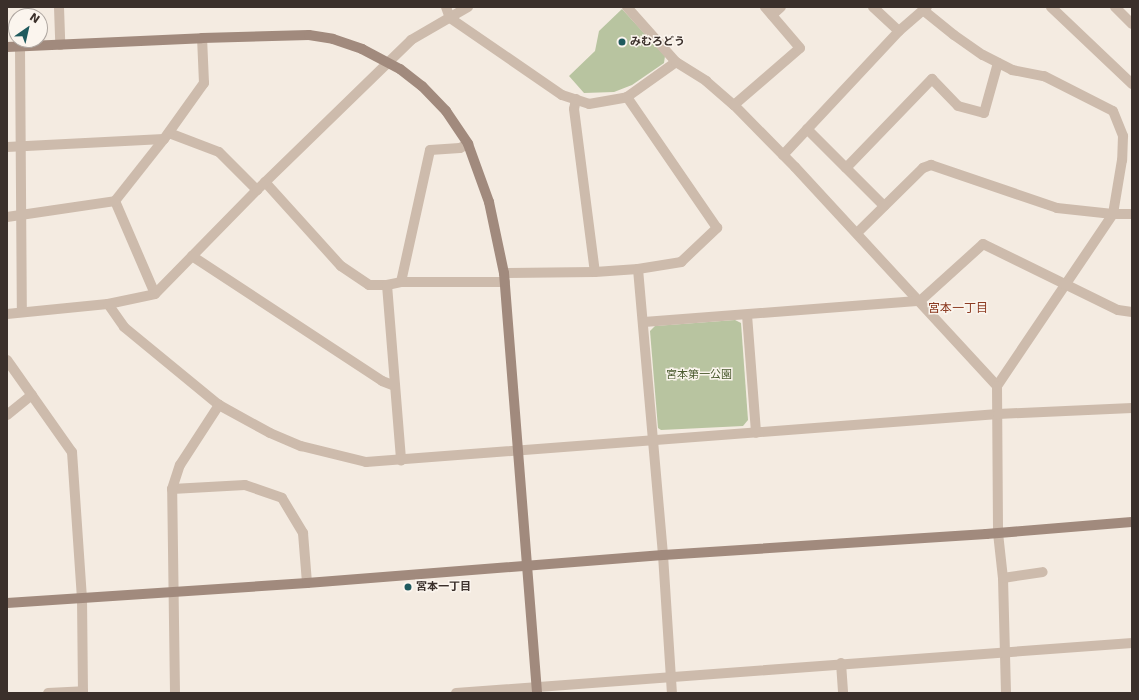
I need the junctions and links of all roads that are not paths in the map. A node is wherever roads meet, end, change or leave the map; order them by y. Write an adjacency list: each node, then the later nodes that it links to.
1 (59, 7): 16 (street)
2 (446, 7): 12 (street)
3 (468, 7): 12 (street)
4 (627, 7): 19 (street)
5 (765, 7): 11 (street)
6 (781, 7): 11 (street)
7 (873, 7): 14 (street)
8 (1051, 7): 22 (street)
9 (1115, 7): 13 (street)
10 (925, 9): 14 (street); 21 (street)
11 (772, 15): 25 (street)
12 (450, 18): 20 (street); 24 (street)
13 (1132, 24)
14 (899, 31): 26 (street)
15 (202, 38): 16 (street); 20 (street); 27 (street)
16 (60, 45): 17 (street)
17 (48, 46)
18 (20, 48): 29 (street)
19 (676, 62): 23 (street); 25 (street)
20 (388, 63): 28 (street); 33 (street)
21 (998, 63): 32 (street); 37 (street)
22 (1132, 84)
23 (627, 97): 24 (street); 43 (street)
24 (576, 100): 44 (street)
25 (734, 105): 31 (street)
26 (807, 129): 31 (street); 32 (street)
27 (166, 136): 29 (street); 34 (street); 35 (street)
28 (468, 144): 45 (street); 46 (street)
29 (21, 146): 30 (street); 39 (street)
30 (7, 147)
31 (783, 155): 41 (street)
32 (846, 168): 36 (street)
33 (265, 182): 34 (street); 48 (street)
34 (257, 190): 42 (street)
35 (115, 201): 39 (street); 49 (street)
36 (884, 206): 37 (street); 41 (street)
37 (1113, 214): 38 (street); 47 (street)
38 (1132, 214)
39 (21, 216): 40 (street); 52 (street)
40 (7, 217)
41 (857, 233): 50 (street)
42 (192, 256): 49 (street); 58 (street)
43 (638, 269): 44 (street); 56 (street)
44 (594, 272): 45 (street)
45 (505, 278): 46 (street); 67 (street)
46 (401, 282): 48 (street)
47 (1065, 284): 50 (street); 53 (street); 59 (street)
48 (387, 286): 58 (street)
49 (155, 294): 51 (street)
50 (920, 301): 55 (street); 59 (street)
51 (108, 304): 52 (street); 61 (street)
52 (22, 312): 54 (street)
53 (1132, 312)
54 (7, 314)
55 (746, 315): 56 (street); 65 (street)
56 (644, 322): 66 (street)
57 (7, 360): 60 (street)
58 (395, 386): 68 (street)
59 (997, 386): 63 (street)
60 (32, 395): 64 (street); 78 (street)
61 (219, 405): 68 (street); 69 (street)
62 (1132, 408): 63 (street)
63 (998, 414): 65 (street); 71 (street)
64 (7, 416)
65 (756, 433): 66 (street)
66 (653, 440): 67 (street); 72 (street)
67 (519, 449): 68 (street); 73 (street)
68 (401, 460)
69 (172, 489): 76 (street); 77 (street)
70 (1132, 522): 71 (street)
71 (998, 533): 72 (street); 75 (street)
72 (663, 555): 73 (street); 83 (street)
73 (528, 567): 76 (street); 84 (street)
74 (1043, 572): 75 (street)
75 (1003, 578): 81 (street)
76 (307, 583): 77 (street)
77 (173, 592): 78 (street); 87 (street)
78 (82, 598): 79 (street); 85 (street)
79 (7, 602)
80 (1132, 642): 81 (street)
81 (1005, 652): 82 (street); 91 (street)
82 (841, 663): 83 (street); 90 (street)
83 (670, 676): 84 (street); 89 (street)
84 (537, 690): 88 (street)
85 (83, 692): 86 (street)
86 (48, 693)
87 (175, 693)
88 (456, 693)
89 (672, 693)
90 (843, 693)
91 (1006, 693)

